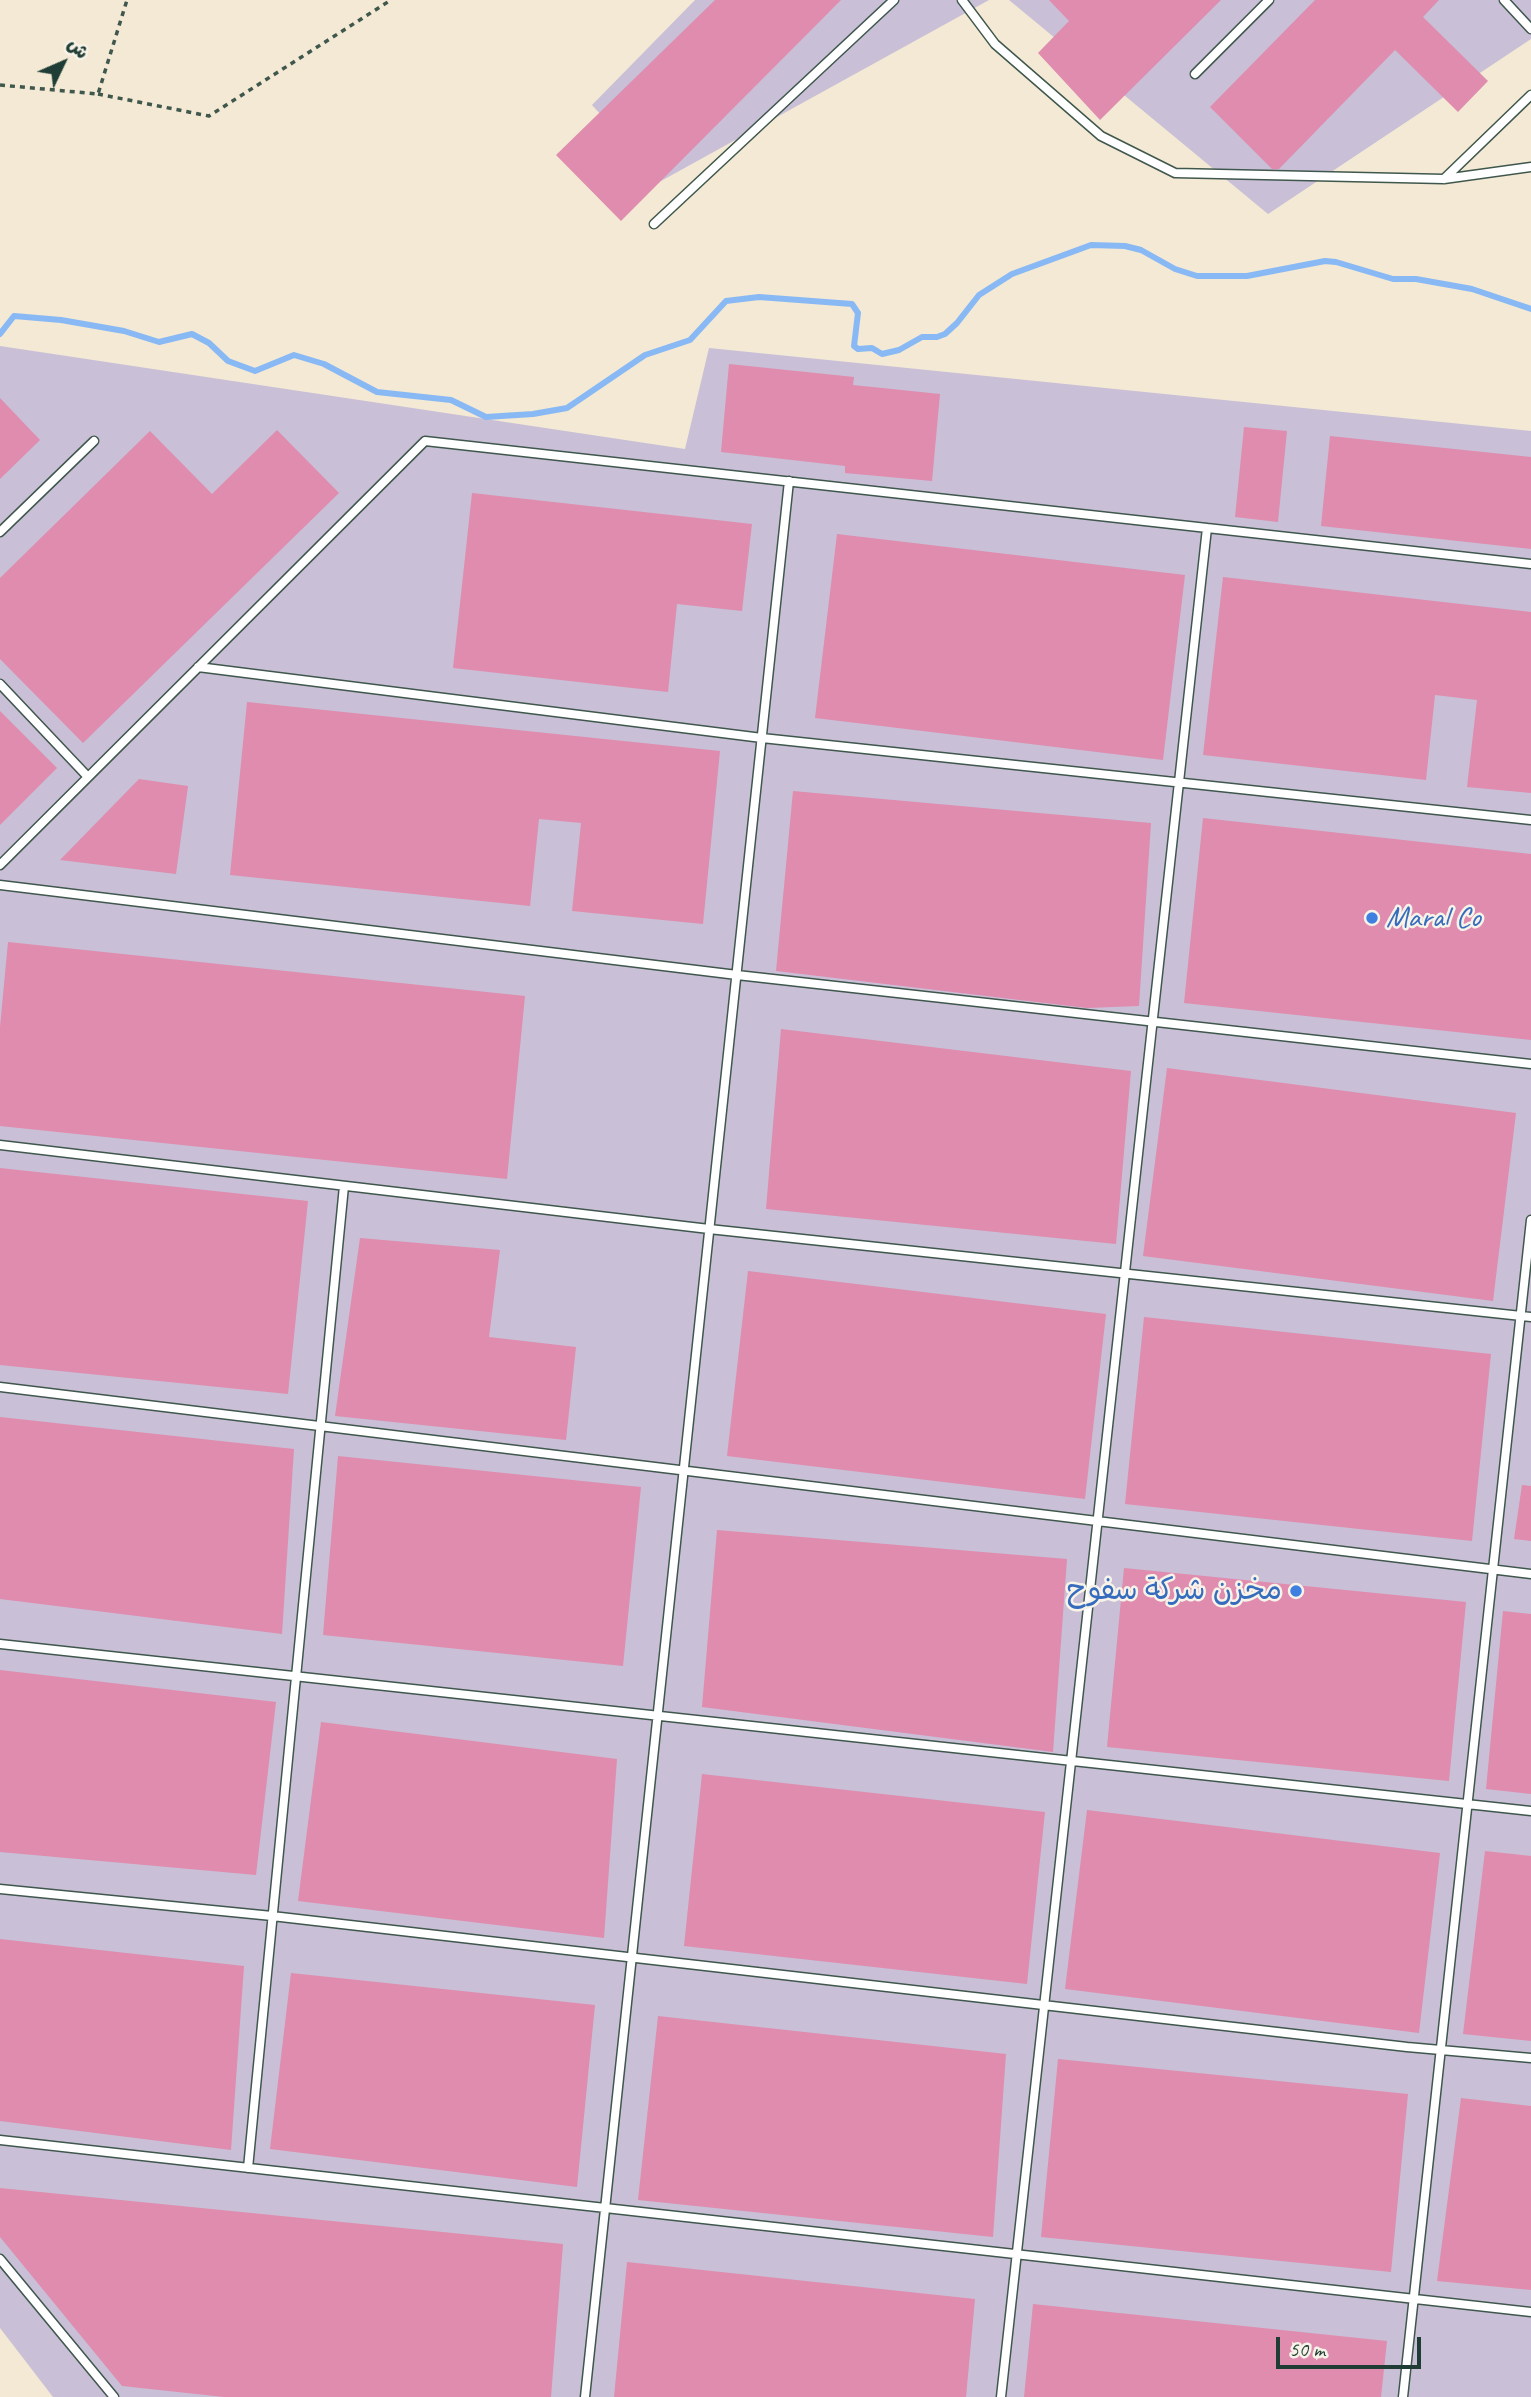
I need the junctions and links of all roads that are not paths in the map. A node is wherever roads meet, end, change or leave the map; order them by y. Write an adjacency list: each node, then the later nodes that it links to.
1 (894, 0): 10 (lane)
2 (962, 0): 9 (lane)
3 (1269, 0): 6 (lane)
4 (1504, 0): 5 (lane)
5 (1531, 29)
6 (1195, 74)
7 (1531, 95): 9 (lane)
8 (1531, 167): 9 (lane)
9 (1444, 179)
10 (654, 224)
11 (94, 441): 14 (lane)
12 (789, 481): 13 (lane); 16 (lane); 18 (lane)
13 (1207, 528): 15 (lane); 20 (lane)
14 (0, 532)
15 (1531, 564)
16 (198, 667): 18 (lane); 19 (lane)
17 (0, 684): 19 (lane)
18 (762, 738): 20 (lane); 24 (lane)
19 (88, 777): 22 (lane)
20 (1179, 783): 21 (lane); 25 (lane)
21 (1531, 820)
22 (0, 865)
23 (0, 885): 24 (lane)
24 (737, 975): 25 (lane); 30 (lane)
25 (1152, 1022): 26 (lane); 31 (lane)
26 (1531, 1064)
27 (0, 1145): 28 (lane)
28 (344, 1186): 30 (lane); 35 (lane)
29 (1531, 1220): 32 (lane)
30 (709, 1229): 31 (lane); 36 (lane)
31 (1125, 1273): 32 (lane); 37 (lane)
32 (1521, 1316): 33 (lane); 38 (lane)
33 (1531, 1317)
34 (0, 1387): 35 (lane)
35 (321, 1426): 36 (lane); 41 (lane)
36 (684, 1471): 37 (lane); 42 (lane)
37 (1097, 1521): 38 (lane); 43 (lane)
38 (1495, 1570): 39 (lane); 44 (lane)
39 (1531, 1574)
40 (0, 1644): 41 (lane)
41 (296, 1676): 42 (lane); 47 (lane)
42 (657, 1716): 43 (lane); 48 (lane)
43 (1070, 1761): 44 (lane); 49 (lane)
44 (1468, 1804): 45 (lane); 50 (lane)
45 (1531, 1811)
46 (0, 1889): 47 (lane)
47 (272, 1916): 48 (lane); 53 (lane)
48 (632, 1956): 49 (lane); 54 (lane)
49 (1044, 2004): 50 (lane); 55 (lane)
50 (1441, 2050): 51 (lane); 57 (lane)
51 (1531, 2058)
52 (0, 2140): 53 (lane)
53 (248, 2168): 54 (lane)
54 (605, 2208): 55 (lane); 60 (lane)
55 (1017, 2254): 57 (lane); 61 (lane)
56 (0, 2259): 59 (lane)
57 (1414, 2299): 58 (lane); 62 (lane)
58 (1531, 2312)
59 (114, 2397)
60 (584, 2397)
61 (1001, 2397)
62 (1403, 2397)

